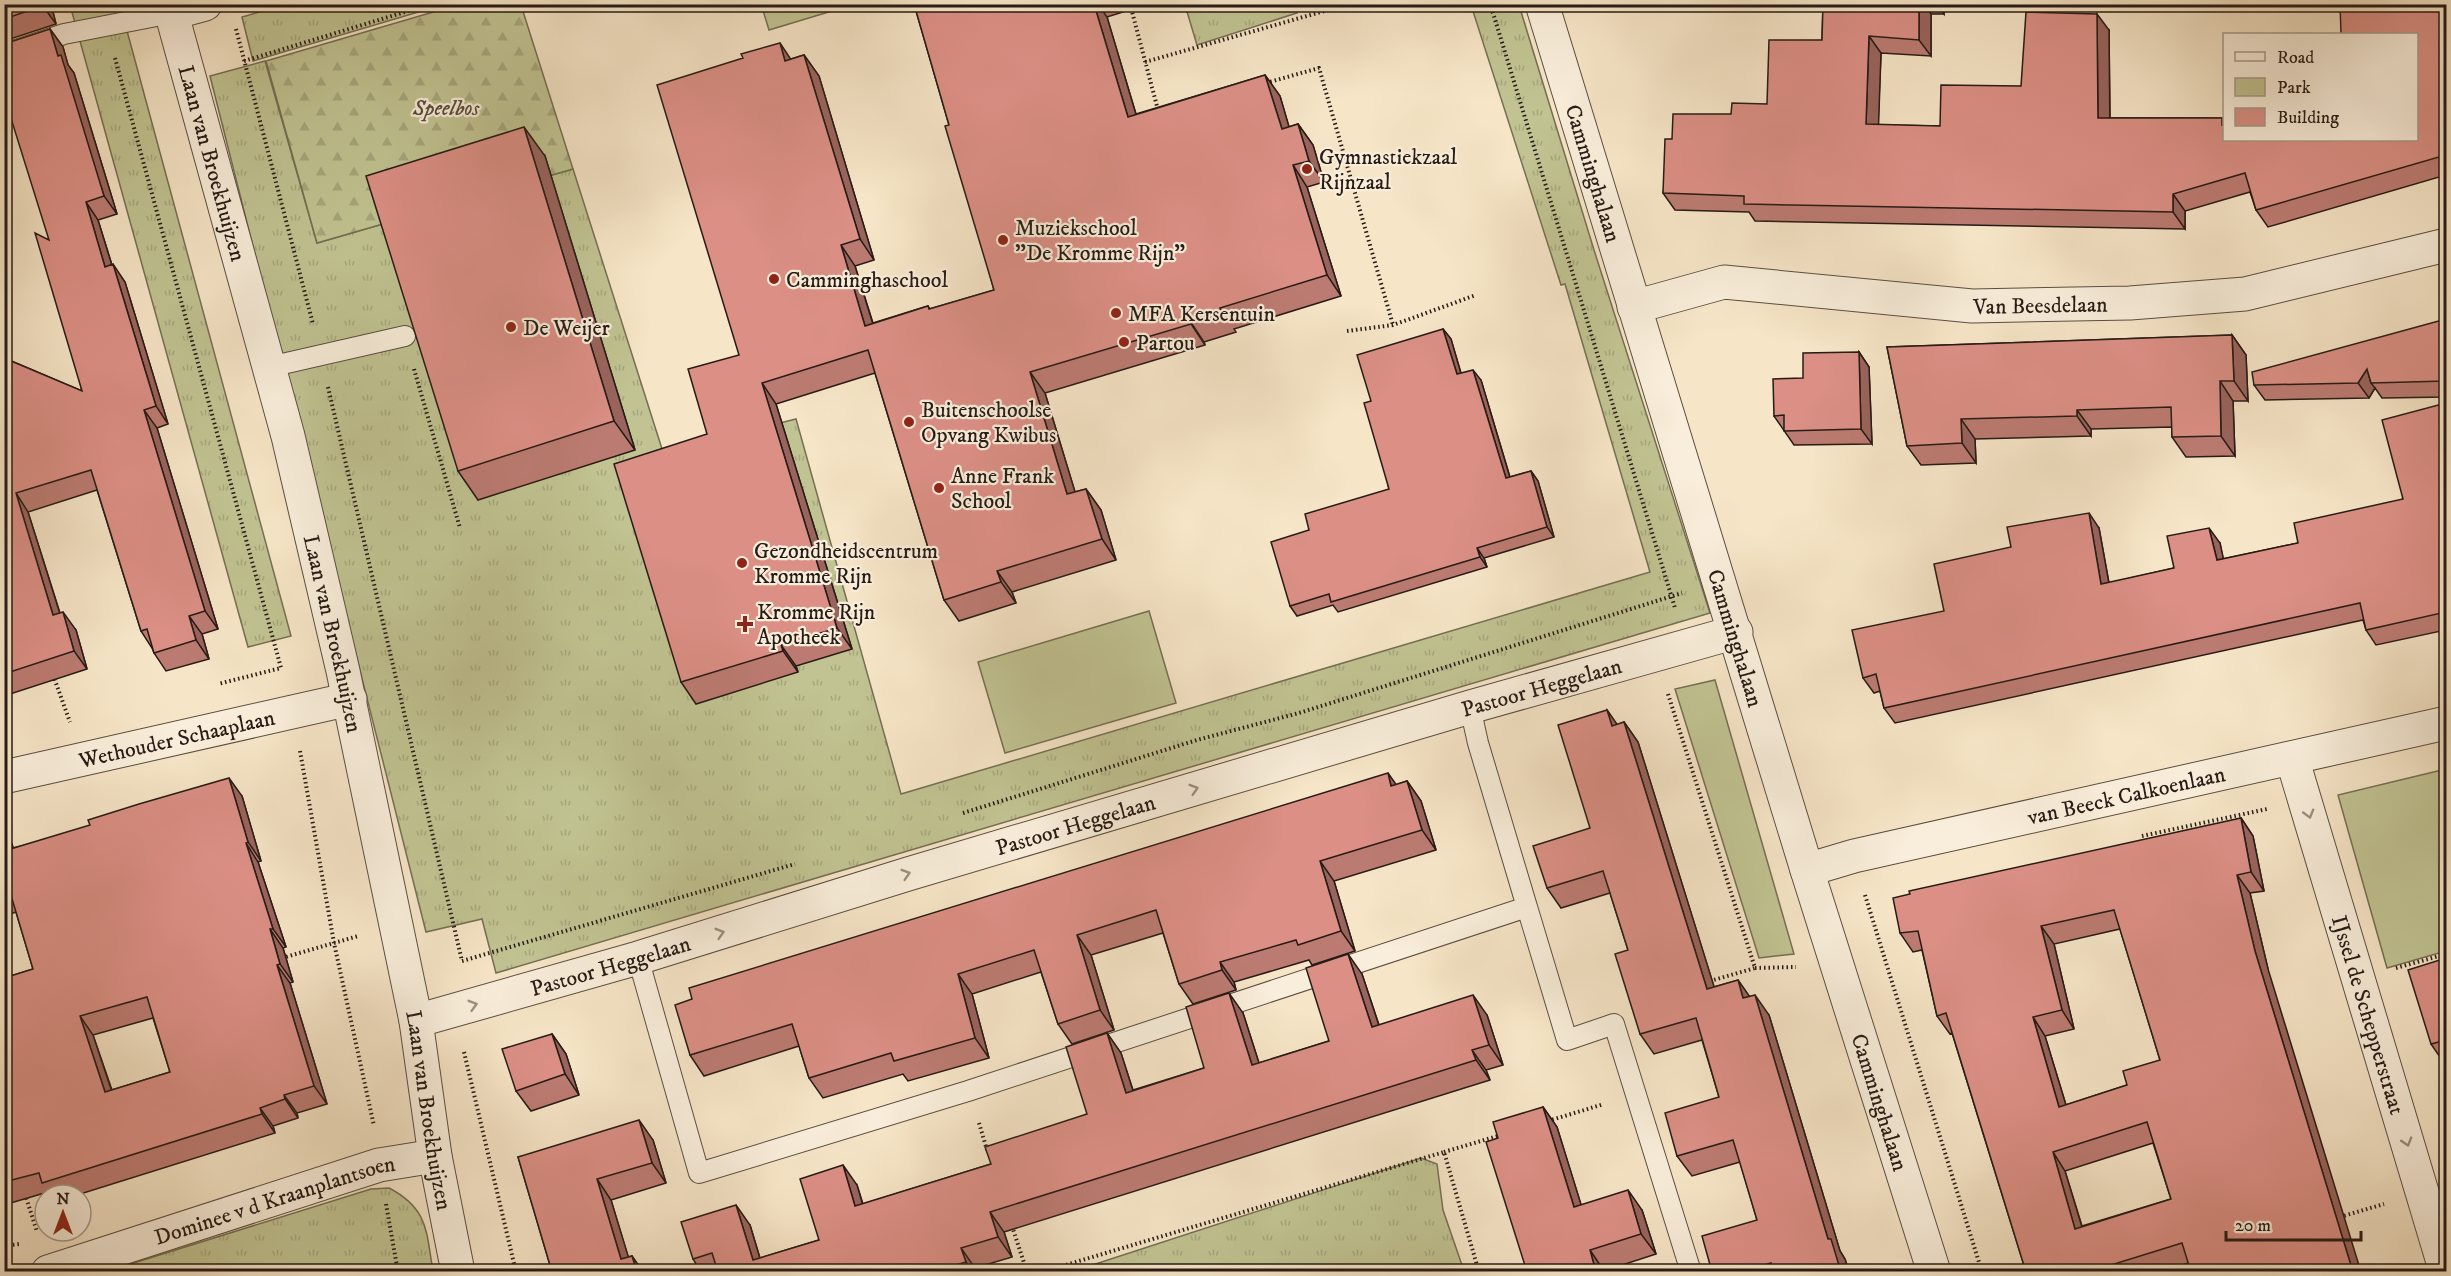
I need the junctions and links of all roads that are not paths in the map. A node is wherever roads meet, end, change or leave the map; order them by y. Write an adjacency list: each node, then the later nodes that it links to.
1 (205, 4): 3 (street)
2 (1542, 4): 6 (street, Camminghalaan)
3 (170, 9): 4 (lane); 8 (street, Laan van Broekhuijzen)
4 (4, 54)
5 (2446, 245): 6 (street, Van Beesdelaan)
6 (1634, 307): 9 (street, Camminghalaan)
7 (405, 336): 8 (lane)
8 (269, 367): 10 (street, Laan van Broekhuijzen)
9 (1736, 632): 11 (street, Pastoor Heggelaan); 15 (street, Camminghalaan)
10 (350, 699): 14 (street, Wethouder Schaaplaan); 18 (street, Laan van Broekhuijzen)
11 (1470, 706): 16 (lane); 17 (street, Pastoor Heggelaan, one-way to 11)
12 (2446, 723): 13 (street, van Beeck Calkoenlaan)
13 (2292, 758): 15 (street, van Beeck Calkoenlaan); 24 (street, IJssel de Schepperstraat, one-way to 24)
14 (4, 777)
15 (1808, 870): 23 (street, Camminghalaan)
16 (1527, 907): 17 (lane); 22 (lane)
17 (638, 958): 18 (street, Pastoor Heggelaan, one-way to 17)
18 (416, 1021): 19 (street, Laan van Broekhuijzen)
19 (435, 1156): 20 (street, Dominee v d Kraanplantsoen); 21 (street, Laan van Broekhuijzen)
20 (44, 1257)
21 (458, 1272)
22 (1691, 1272)
23 (1934, 1272)
24 (2446, 1272)

